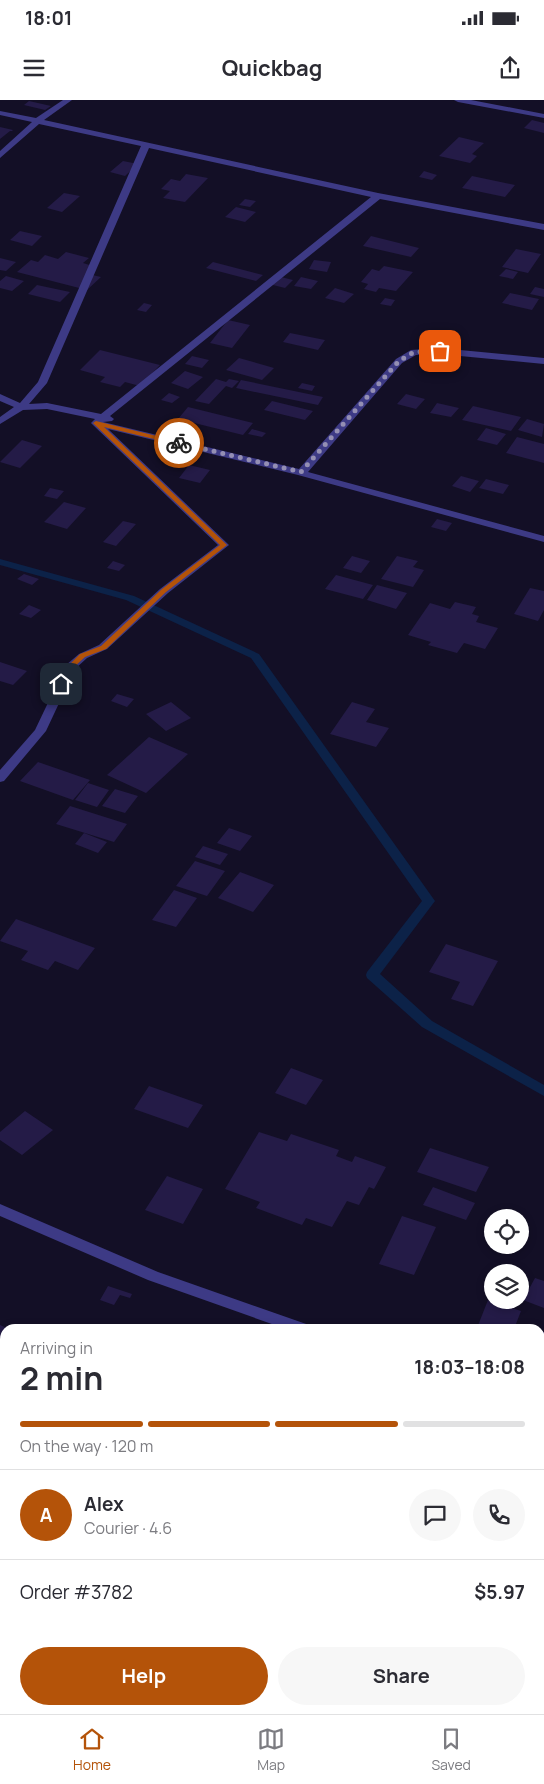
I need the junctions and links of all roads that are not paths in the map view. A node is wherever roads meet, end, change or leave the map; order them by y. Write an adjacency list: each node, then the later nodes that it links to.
1 (68, 100): 5 (street)
2 (458, 100): 4 (street)
3 (0, 112): 5 (street)
4 (544, 116)
5 (38, 121): 6 (street); 7 (street)
6 (146, 145): 8 (street); 12 (street)
7 (0, 155)
8 (378, 196): 9 (street); 14 (street)
9 (544, 227)
10 (544, 362): 15 (street)
11 (0, 397): 12 (street)
12 (21, 407): 13 (street); 14 (street)
13 (0, 421)
14 (96, 423): 15 (street); 17 (street)
15 (301, 472): 16 (street)
16 (544, 539)
17 (0, 778)
18 (0, 1210): 19 (street)
19 (290, 1324)

